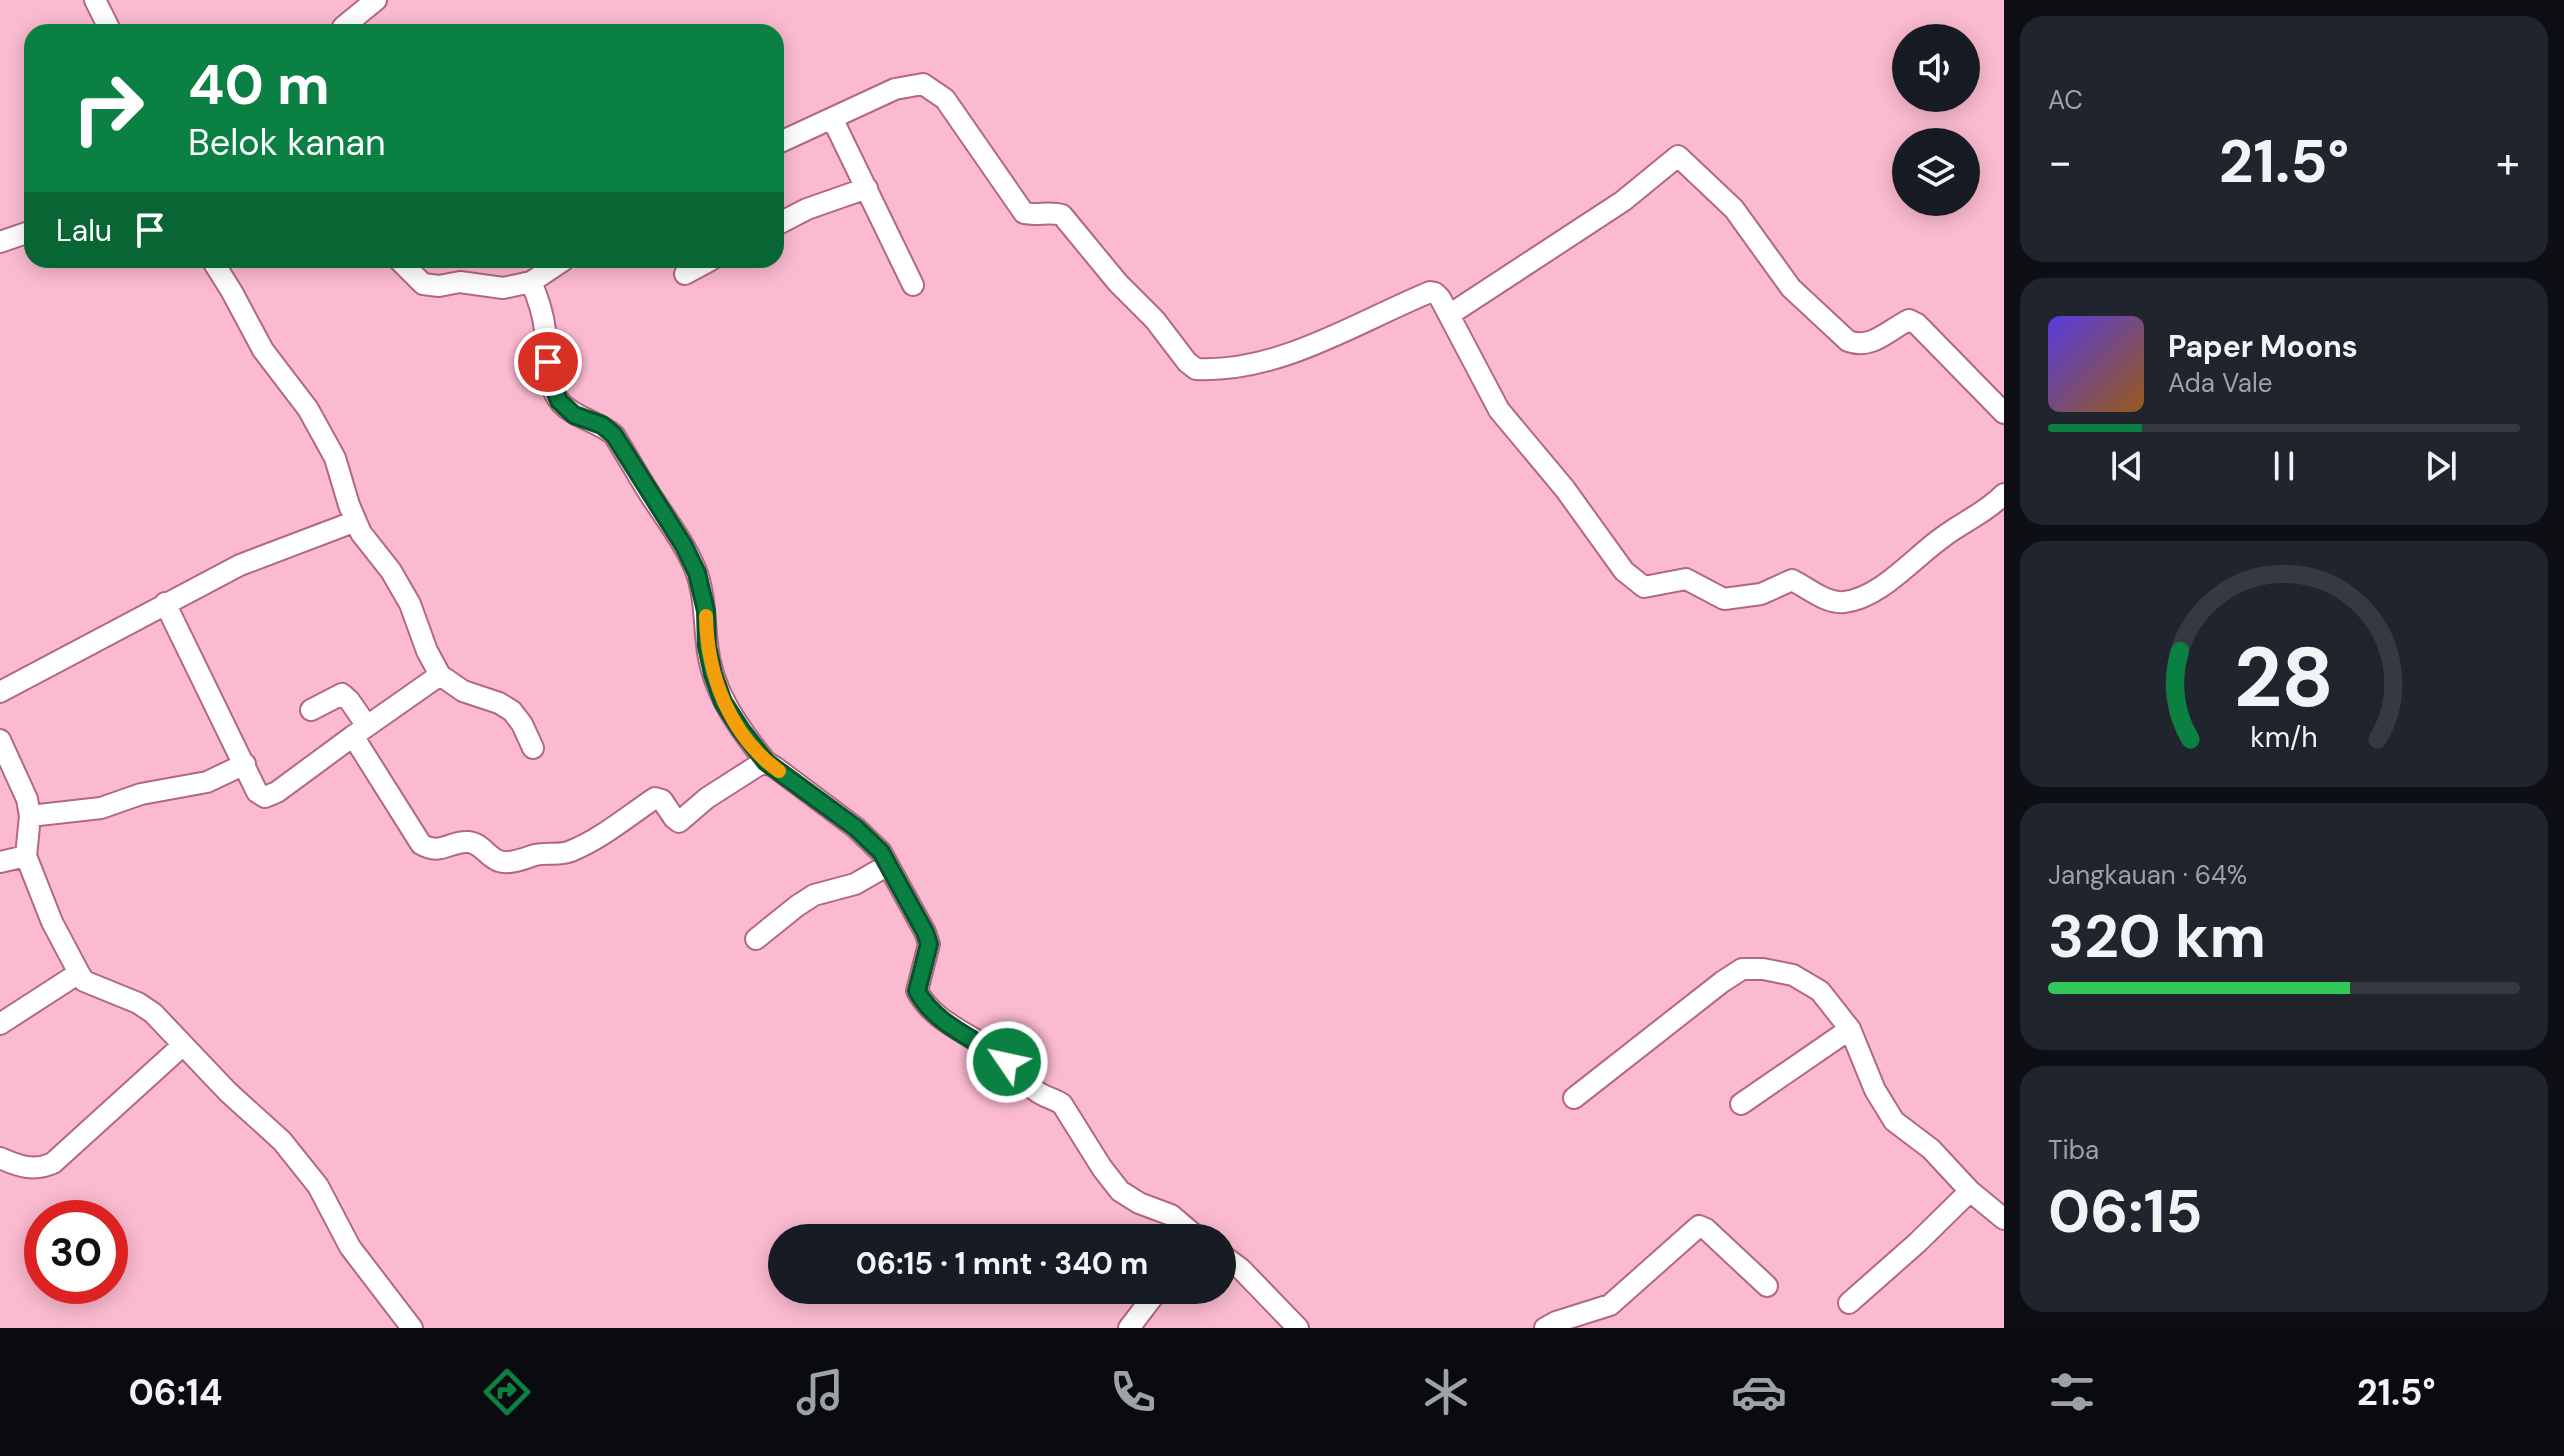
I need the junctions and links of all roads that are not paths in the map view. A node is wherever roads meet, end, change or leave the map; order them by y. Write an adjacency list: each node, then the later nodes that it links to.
1 (95, 0): 3 (street)
2 (376, 0): 4 (street)
3 (107, 24)
4 (347, 24)
5 (832, 118): 6 (street); 7 (street); 18 (street)
6 (784, 140)
7 (867, 188): 8 (street); 17 (street)
8 (784, 221)
9 (24, 234): 10 (street)
10 (0, 242)
11 (217, 268): 21 (street)
12 (407, 268): 16 (street)
13 (552, 268): 16 (street)
14 (696, 268): 15 (street)
15 (685, 274)
16 (531, 282): 29 (street)
17 (913, 285)
18 (1449, 315): 19 (street); 20 (street)
19 (2000, 399)
20 (2004, 494)
21 (356, 521): 22 (street); 23 (street)
22 (165, 603): 24 (street); 30 (street)
23 (440, 675): 26 (street); 28 (street)
24 (0, 692)
25 (311, 710): 26 (street)
26 (360, 731): 29 (street); 30 (street)
27 (0, 740): 31 (street)
28 (533, 748)
29 (766, 762): 34 (street)
30 (245, 764): 31 (street)
31 (30, 816): 32 (street)
32 (26, 856): 33 (street); 36 (street)
33 (0, 862)
34 (888, 865): 35 (street); 45 (street)
35 (756, 939)
36 (79, 973): 37 (street); 39 (street)
37 (0, 1024)
38 (1850, 1029): 40 (street); 41 (street); 43 (street)
39 (183, 1045): 42 (street); 50 (street)
40 (1574, 1098)
41 (1741, 1104)
42 (0, 1158)
43 (1970, 1191): 44 (street); 48 (street)
44 (2004, 1219)
45 (1182, 1224)
46 (1236, 1265): 52 (street)
47 (1767, 1286): 53 (street)
48 (1849, 1303)
49 (1147, 1304): 51 (street)
50 (412, 1328)
51 (1129, 1328)
52 (1298, 1328)
53 (1545, 1328)

